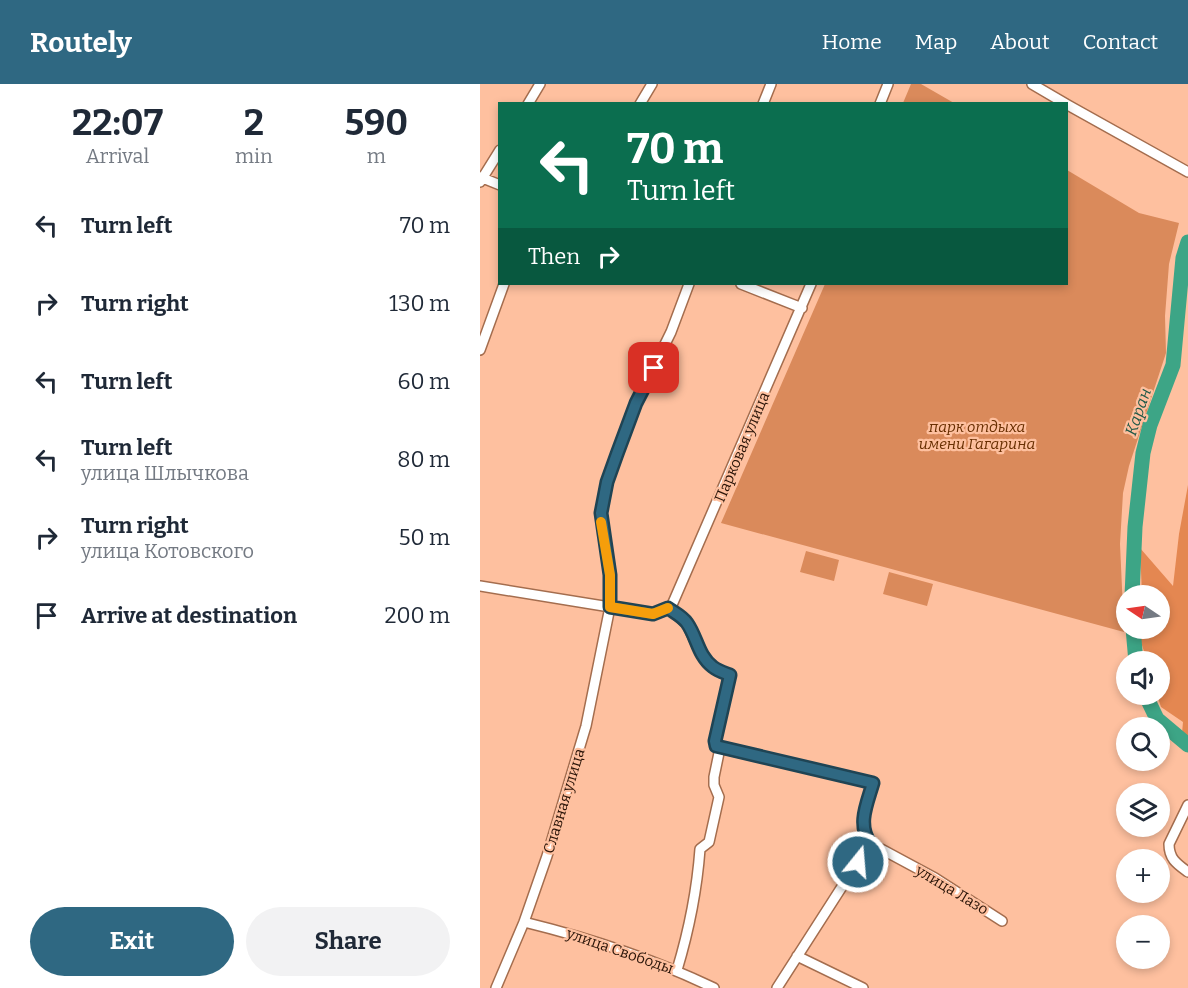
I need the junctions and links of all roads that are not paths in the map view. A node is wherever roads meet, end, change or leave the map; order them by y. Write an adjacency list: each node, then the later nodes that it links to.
1 (540, 84): 6 (street)
2 (652, 84): 7 (street)
3 (771, 84): 8 (street)
4 (888, 84): 9 (street)
5 (1032, 84): 10 (street)
6 (529, 102)
7 (641, 102)
8 (764, 102)
9 (881, 102)
10 (1063, 102)
11 (1068, 105): 13 (street)
12 (498, 153): 14 (street)
13 (1188, 172)
14 (481, 179): 15 (street)
15 (498, 184)
16 (504, 285): 21 (street)
17 (689, 285): 23 (street, Славная улица)
18 (744, 285): 20 (street)
19 (811, 285): 20 (street, Парковая улица)
20 (802, 308): 24 (street, Парковая улица)
21 (480, 350)
22 (480, 586): 23 (street)
23 (610, 607): 24 (street); 30 (street, Славная улица)
24 (668, 608): 25 (street)
25 (720, 748): 27 (street); 32 (street)
26 (1188, 804): 28 (street)
27 (870, 843): 29 (street, улица Лазо); 31 (street)
28 (1188, 872)
29 (1002, 921)
30 (524, 922): 32 (street, улица Свободы); 33 (street, Славная улица)
31 (797, 956): 35 (street); 36 (street)
32 (677, 970): 34 (street, улица Свободы)
33 (496, 988)
34 (714, 988)
35 (777, 988)
36 (863, 988)

